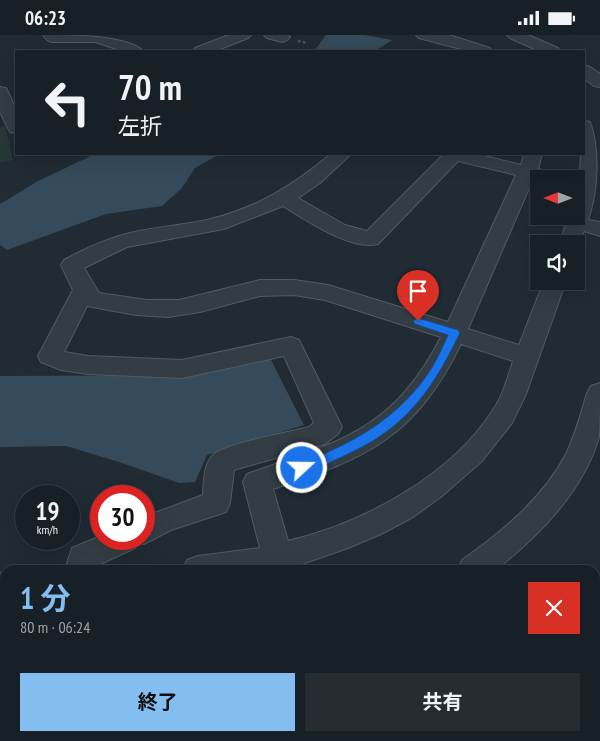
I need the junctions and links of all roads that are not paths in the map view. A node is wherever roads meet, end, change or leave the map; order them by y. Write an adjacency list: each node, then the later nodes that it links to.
1 (51, 35): 5 (street)
2 (243, 35): 8 (street)
3 (424, 35): 9 (street)
4 (515, 35): 10 (street)
5 (84, 36): 6 (street); 7 (street)
6 (131, 44)
7 (81, 50)
8 (204, 50)
9 (481, 50)
10 (550, 50)
11 (585, 71): 12 (street)
12 (600, 82)
13 (15, 85): 14 (street)
14 (0, 92): 15 (street)
15 (9, 125)
16 (585, 128): 22 (street)
17 (341, 155): 23 (street)
18 (453, 155): 23 (street)
19 (462, 155): 20 (street)
20 (530, 163): 21 (street); 28 (street)
21 (541, 170)
22 (588, 187)
23 (283, 198): 26 (street)
24 (584, 225): 25 (street)
25 (600, 229)
26 (84, 290): 28 (street); 31 (street)
27 (552, 290): 29 (street)
28 (455, 333): 29 (street); 33 (street)
29 (527, 357): 33 (street)
30 (600, 393): 36 (street)
31 (155, 525)
32 (100, 550): 34 (street)
33 (278, 559): 35 (street)
34 (81, 565)
35 (244, 565)
36 (478, 565)

